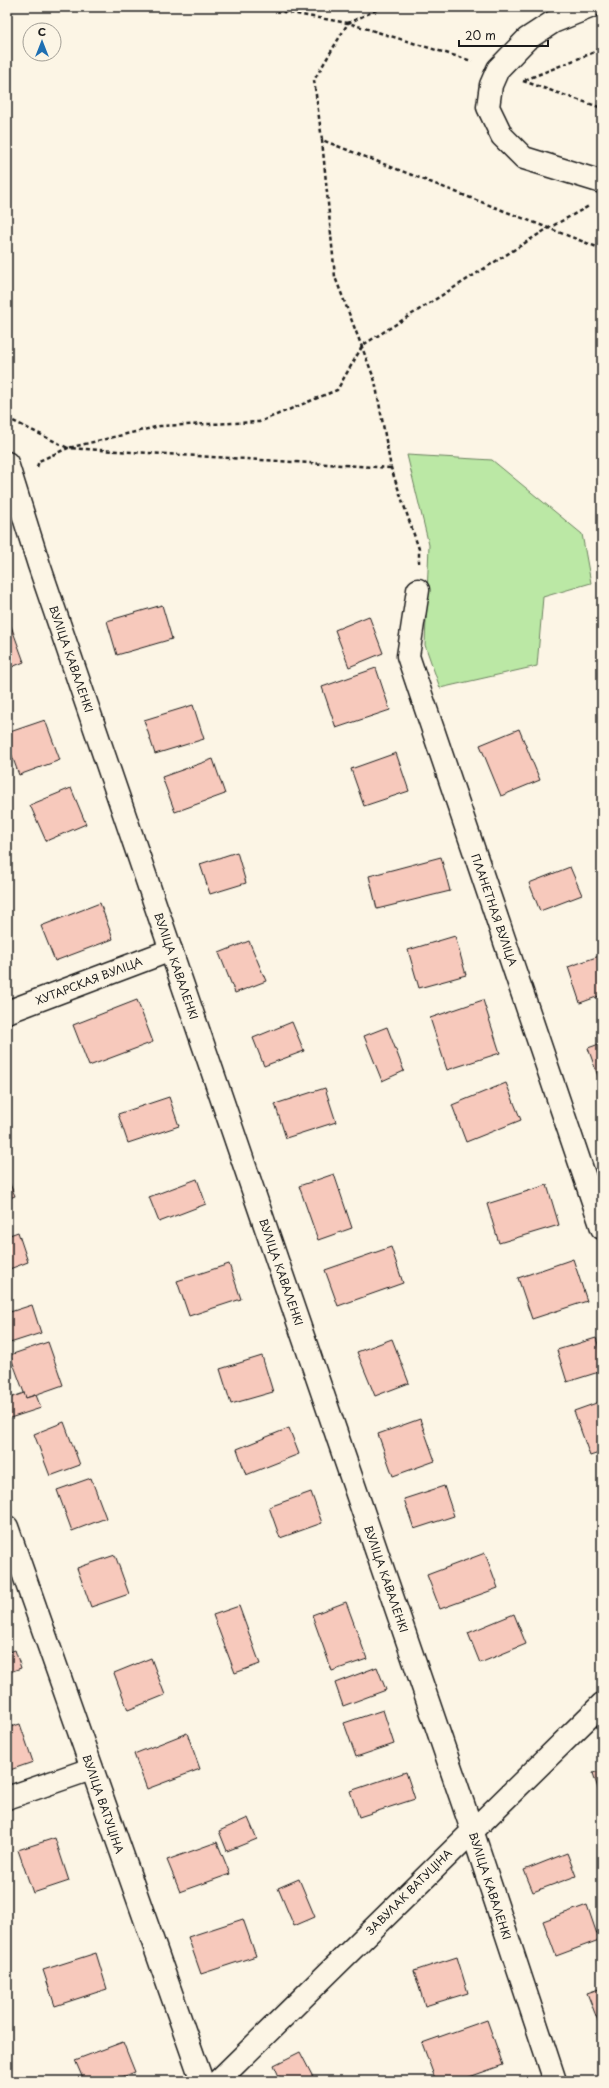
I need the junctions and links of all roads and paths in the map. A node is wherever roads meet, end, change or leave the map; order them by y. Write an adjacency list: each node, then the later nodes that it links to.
1 (255, 7): 4 (path)
2 (383, 7): 4 (path)
3 (590, 7): 8 (street)
4 (348, 24): 7 (path)
5 (602, 49): 6 (path)
6 (523, 81)
7 (322, 140): 10 (path); 12 (path)
8 (602, 182)
9 (595, 203): 10 (path)
10 (547, 228): 11 (path); 12 (path)
11 (602, 249)
12 (363, 345): 14 (path); 17 (path)
13 (7, 418): 14 (path)
14 (68, 448): 16 (path); 17 (path)
15 (7, 463): 19 (street, ВУЛІЦА КАВАЛЕНКІ)
16 (37, 468)
17 (391, 468): 18 (path)
18 (418, 590): 21 (street, ПЛАНЕТНАЯ ВУЛІЦА)
19 (171, 950): 20 (street, ХУТАРСКАЯ ВУЛІЦА); 26 (street, ВУЛІЦА КАВАЛЕНКІ)
20 (7, 1012)
21 (602, 1228)
22 (7, 1527): 24 (street, ВУЛІЦА ВАТУЦІНА)
23 (602, 1704): 26 (street, ЗАВУЛАК ВАТУЦІНА)
24 (91, 1769): 25 (street); 27 (street, ВУЛІЦА ВАТУЦІНА)
25 (7, 1798)
26 (472, 1830): 28 (street, ЗАВУЛАК ВАТУЦІНА); 29 (street, ВУЛІЦА КАВАЛЕНКІ)
27 (202, 2081)
28 (218, 2081)
29 (555, 2081)

